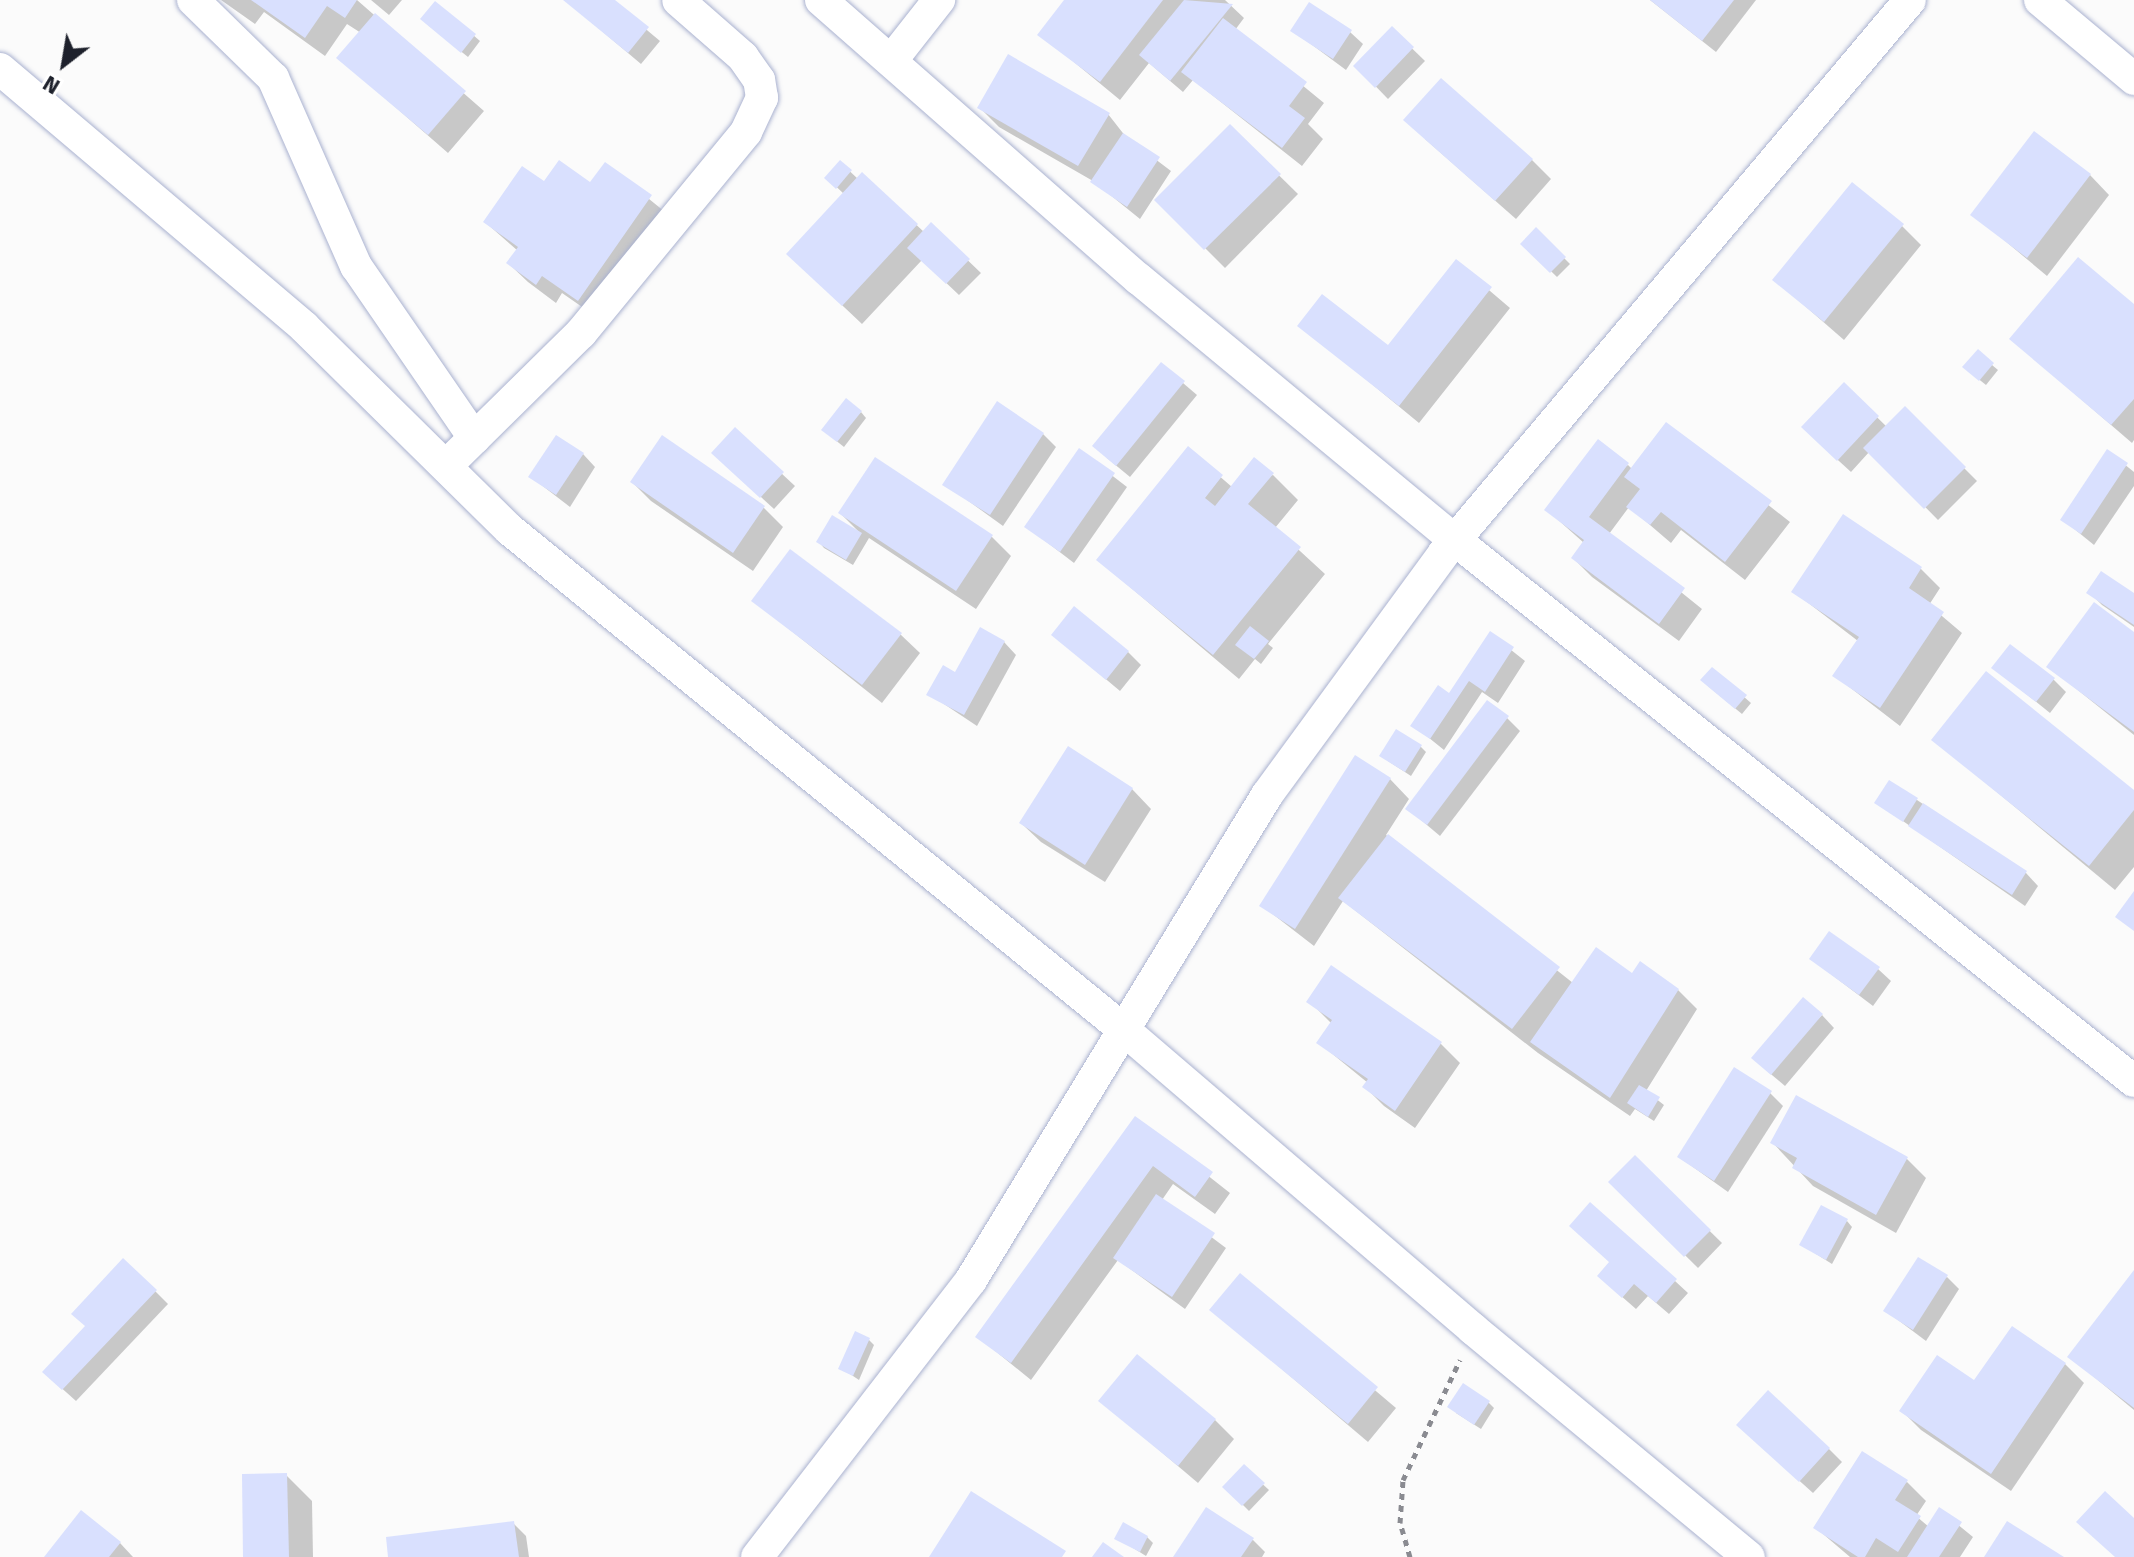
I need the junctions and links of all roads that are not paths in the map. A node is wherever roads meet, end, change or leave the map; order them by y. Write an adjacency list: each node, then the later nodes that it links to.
1 (193, 0): 10 (street)
2 (678, 0): 10 (street)
3 (821, 0): 7 (street)
4 (939, 0): 7 (street)
5 (1910, 0): 12 (street)
6 (2040, 0): 9 (street)
7 (891, 61): 12 (street)
8 (0, 69): 11 (street)
9 (2134, 79)
10 (474, 438): 11 (street)
11 (446, 466): 13 (street)
12 (1455, 540): 13 (street); 14 (street)
13 (1123, 1029): 15 (street); 16 (street)
14 (2134, 1081)
15 (757, 1557)
16 (1749, 1557)

